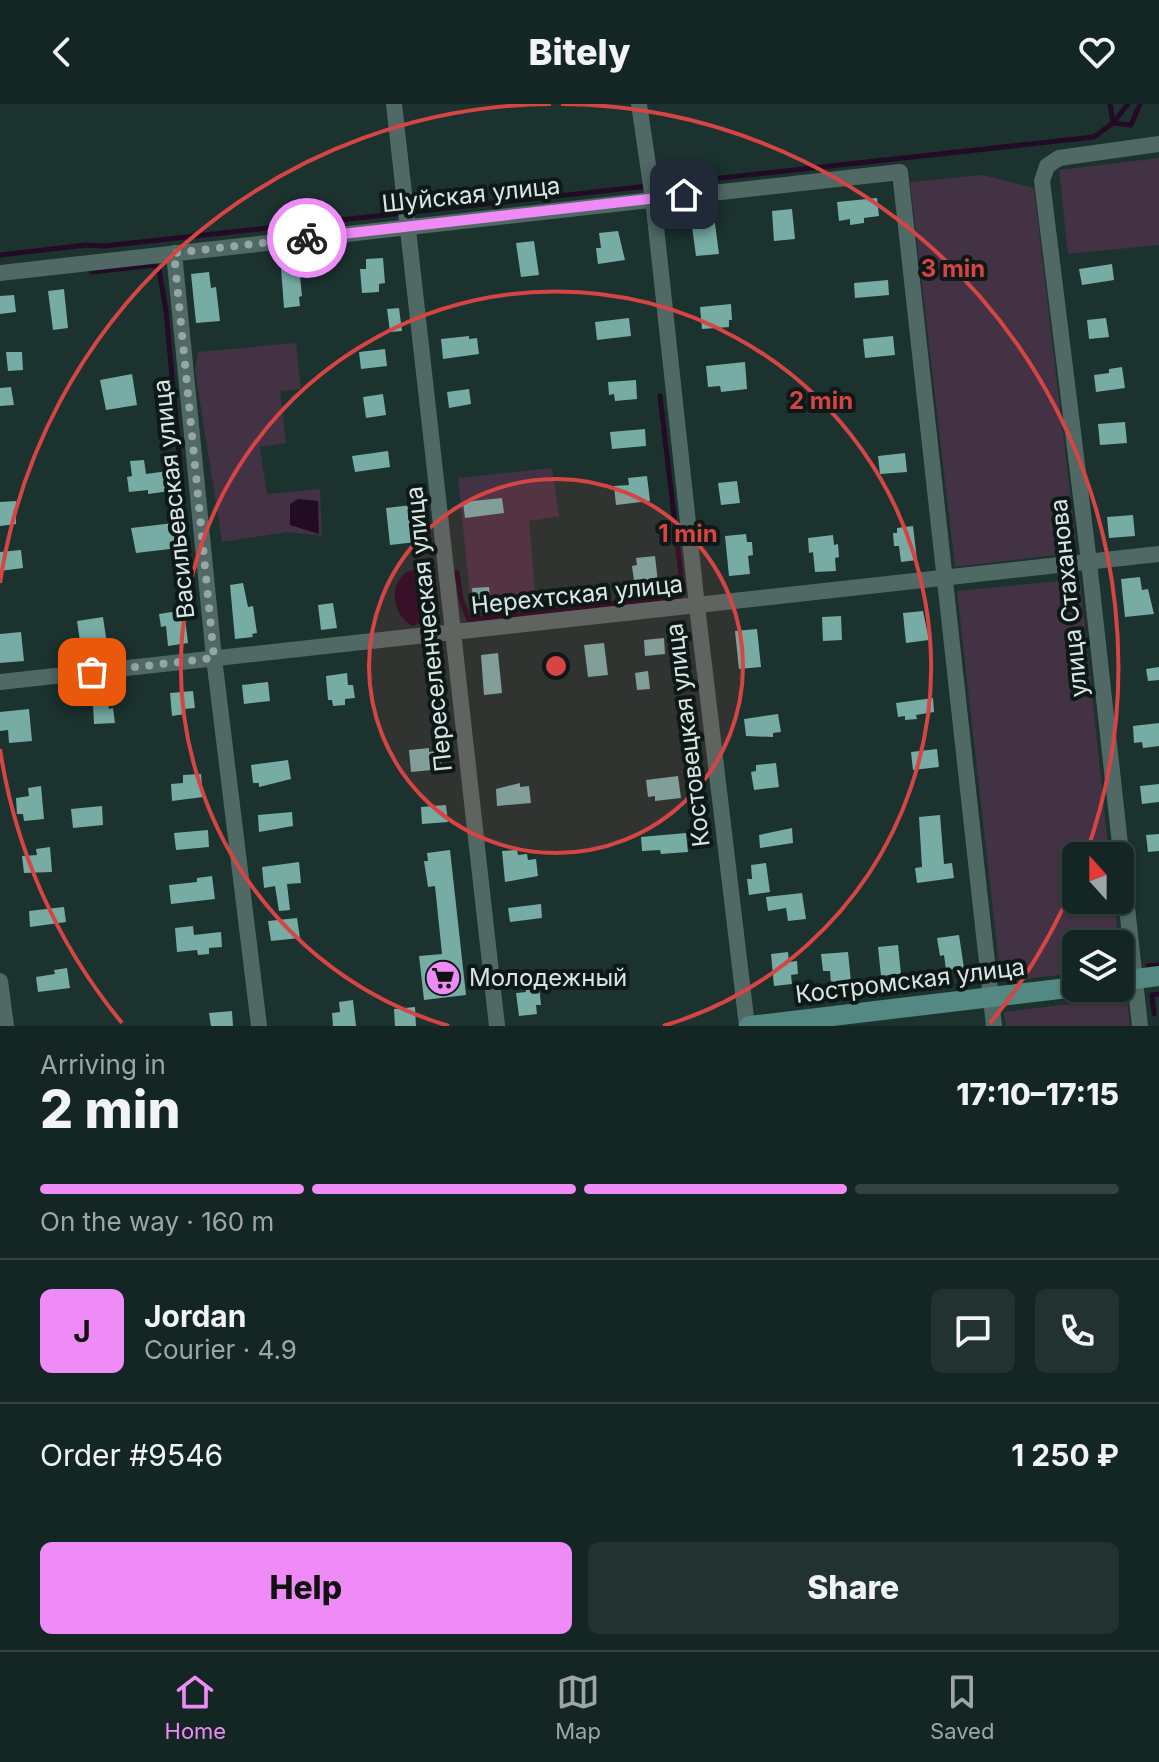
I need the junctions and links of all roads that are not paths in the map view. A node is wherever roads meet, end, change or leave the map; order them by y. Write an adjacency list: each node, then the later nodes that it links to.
1 (394, 104): 5 (street, Переселенческая улица)
2 (639, 104): 4 (street, Костовецкая улица)
3 (1159, 144): 9 (street, улица Стаханова)
4 (652, 190): 5 (street, Шуйская улица); 10 (street, Шуйская улица); 11 (street, Костовецкая улица)
5 (407, 217): 6 (street, Шуйская улица); 12 (street, Переселенческая улица)
6 (174, 253): 7 (street, Шуйская улица); 13 (street, Васильевская улица)
7 (0, 273)
8 (1159, 554): 9 (street, Нерехтская улица)
9 (1089, 562): 10 (street, Нерехтская улица); 15 (street, улица Стаханова)
10 (945, 578): 11 (street, Нерехтская улица); 20 (street)
11 (697, 606): 12 (street, Нерехтская улица); 25 (street, Костовецкая улица)
12 (453, 634): 13 (street, Нерехтская улица); 24 (street, Переселенческая улица)
13 (214, 658): 14 (street, Нерехтская улица); 23 (street, Васильевская улица)
14 (0, 682)
15 (1122, 930)
16 (1159, 976): 17 (street)
17 (1134, 979)
18 (0, 981): 22 (street)
19 (1062, 989): 20 (street, Костромская улица)
20 (990, 998): 25 (street, Костромская улица); 26 (street)
21 (1133, 1002): 27 (street, улица Стаханова)
22 (6, 1026)
23 (259, 1026)
24 (497, 1026)
25 (748, 1026)
26 (994, 1026)
27 (1140, 1026)

